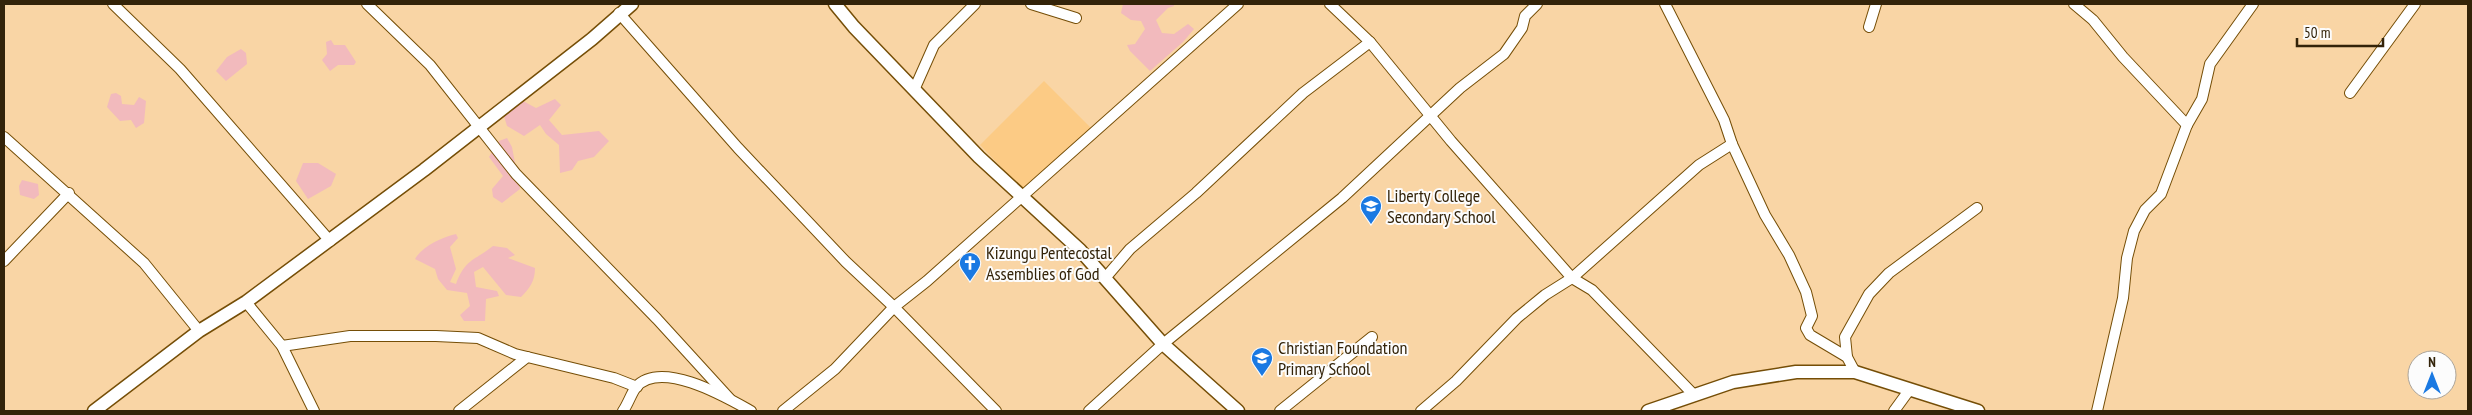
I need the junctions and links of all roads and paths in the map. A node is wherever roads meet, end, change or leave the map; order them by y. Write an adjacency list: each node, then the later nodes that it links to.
1 (113, 4): 29 (street)
2 (368, 4): 23 (street)
3 (632, 4): 15 (street)
4 (835, 4): 19 (street)
5 (975, 4): 19 (street)
6 (1031, 4): 16 (street)
7 (1238, 4): 27 (street)
8 (1330, 4): 18 (street)
9 (1537, 4): 21 (street)
10 (1665, 4): 25 (street)
11 (1876, 4): 17 (street)
12 (2074, 4): 22 (street)
13 (2253, 4): 22 (street)
14 (2415, 4): 20 (street)
15 (619, 13): 23 (street); 34 (street)
16 (1076, 18)
17 (1869, 28)
18 (1370, 42): 21 (street); 31 (street)
19 (914, 90): 27 (street)
20 (2350, 93)
21 (1431, 117): 32 (street); 37 (street)
22 (2187, 125): 60 (street)
23 (480, 126): 29 (street); 45 (street)
24 (4, 137): 26 (street)
25 (1732, 144): 32 (street); 40 (street)
26 (68, 193): 30 (street); 35 (street)
27 (1020, 196): 31 (street); 34 (street)
28 (1977, 208): 40 (street)
29 (330, 241): 33 (street)
30 (4, 261)
31 (1106, 277): 37 (street)
32 (1572, 278): 44 (street); 56 (street)
33 (246, 302): 35 (street); 38 (street)
34 (894, 307): 51 (street); 52 (street)
35 (199, 331): 46 (street)
36 (1372, 337): 55 (street)
37 (1163, 344): 53 (street); 54 (street)
38 (282, 346): 39 (street); 47 (street)
39 (527, 357): 42 (street); 48 (street)
40 (1847, 357): 41 (street)
41 (1855, 372): 43 (street); 44 (street)
42 (637, 387): 45 (street); 49 (street)
43 (1910, 389): 58 (street); 59 (street)
44 (1694, 395): 57 (street)
45 (730, 399): 50 (street)
46 (94, 411)
47 (314, 411)
48 (459, 411)
49 (623, 411)
50 (751, 411)
51 (782, 411)
52 (996, 411)
53 (1089, 411)
54 (1238, 411)
55 (1280, 411)
56 (1420, 411)
57 (1648, 411)
58 (1894, 411)
59 (1978, 411)
60 (2097, 411)

